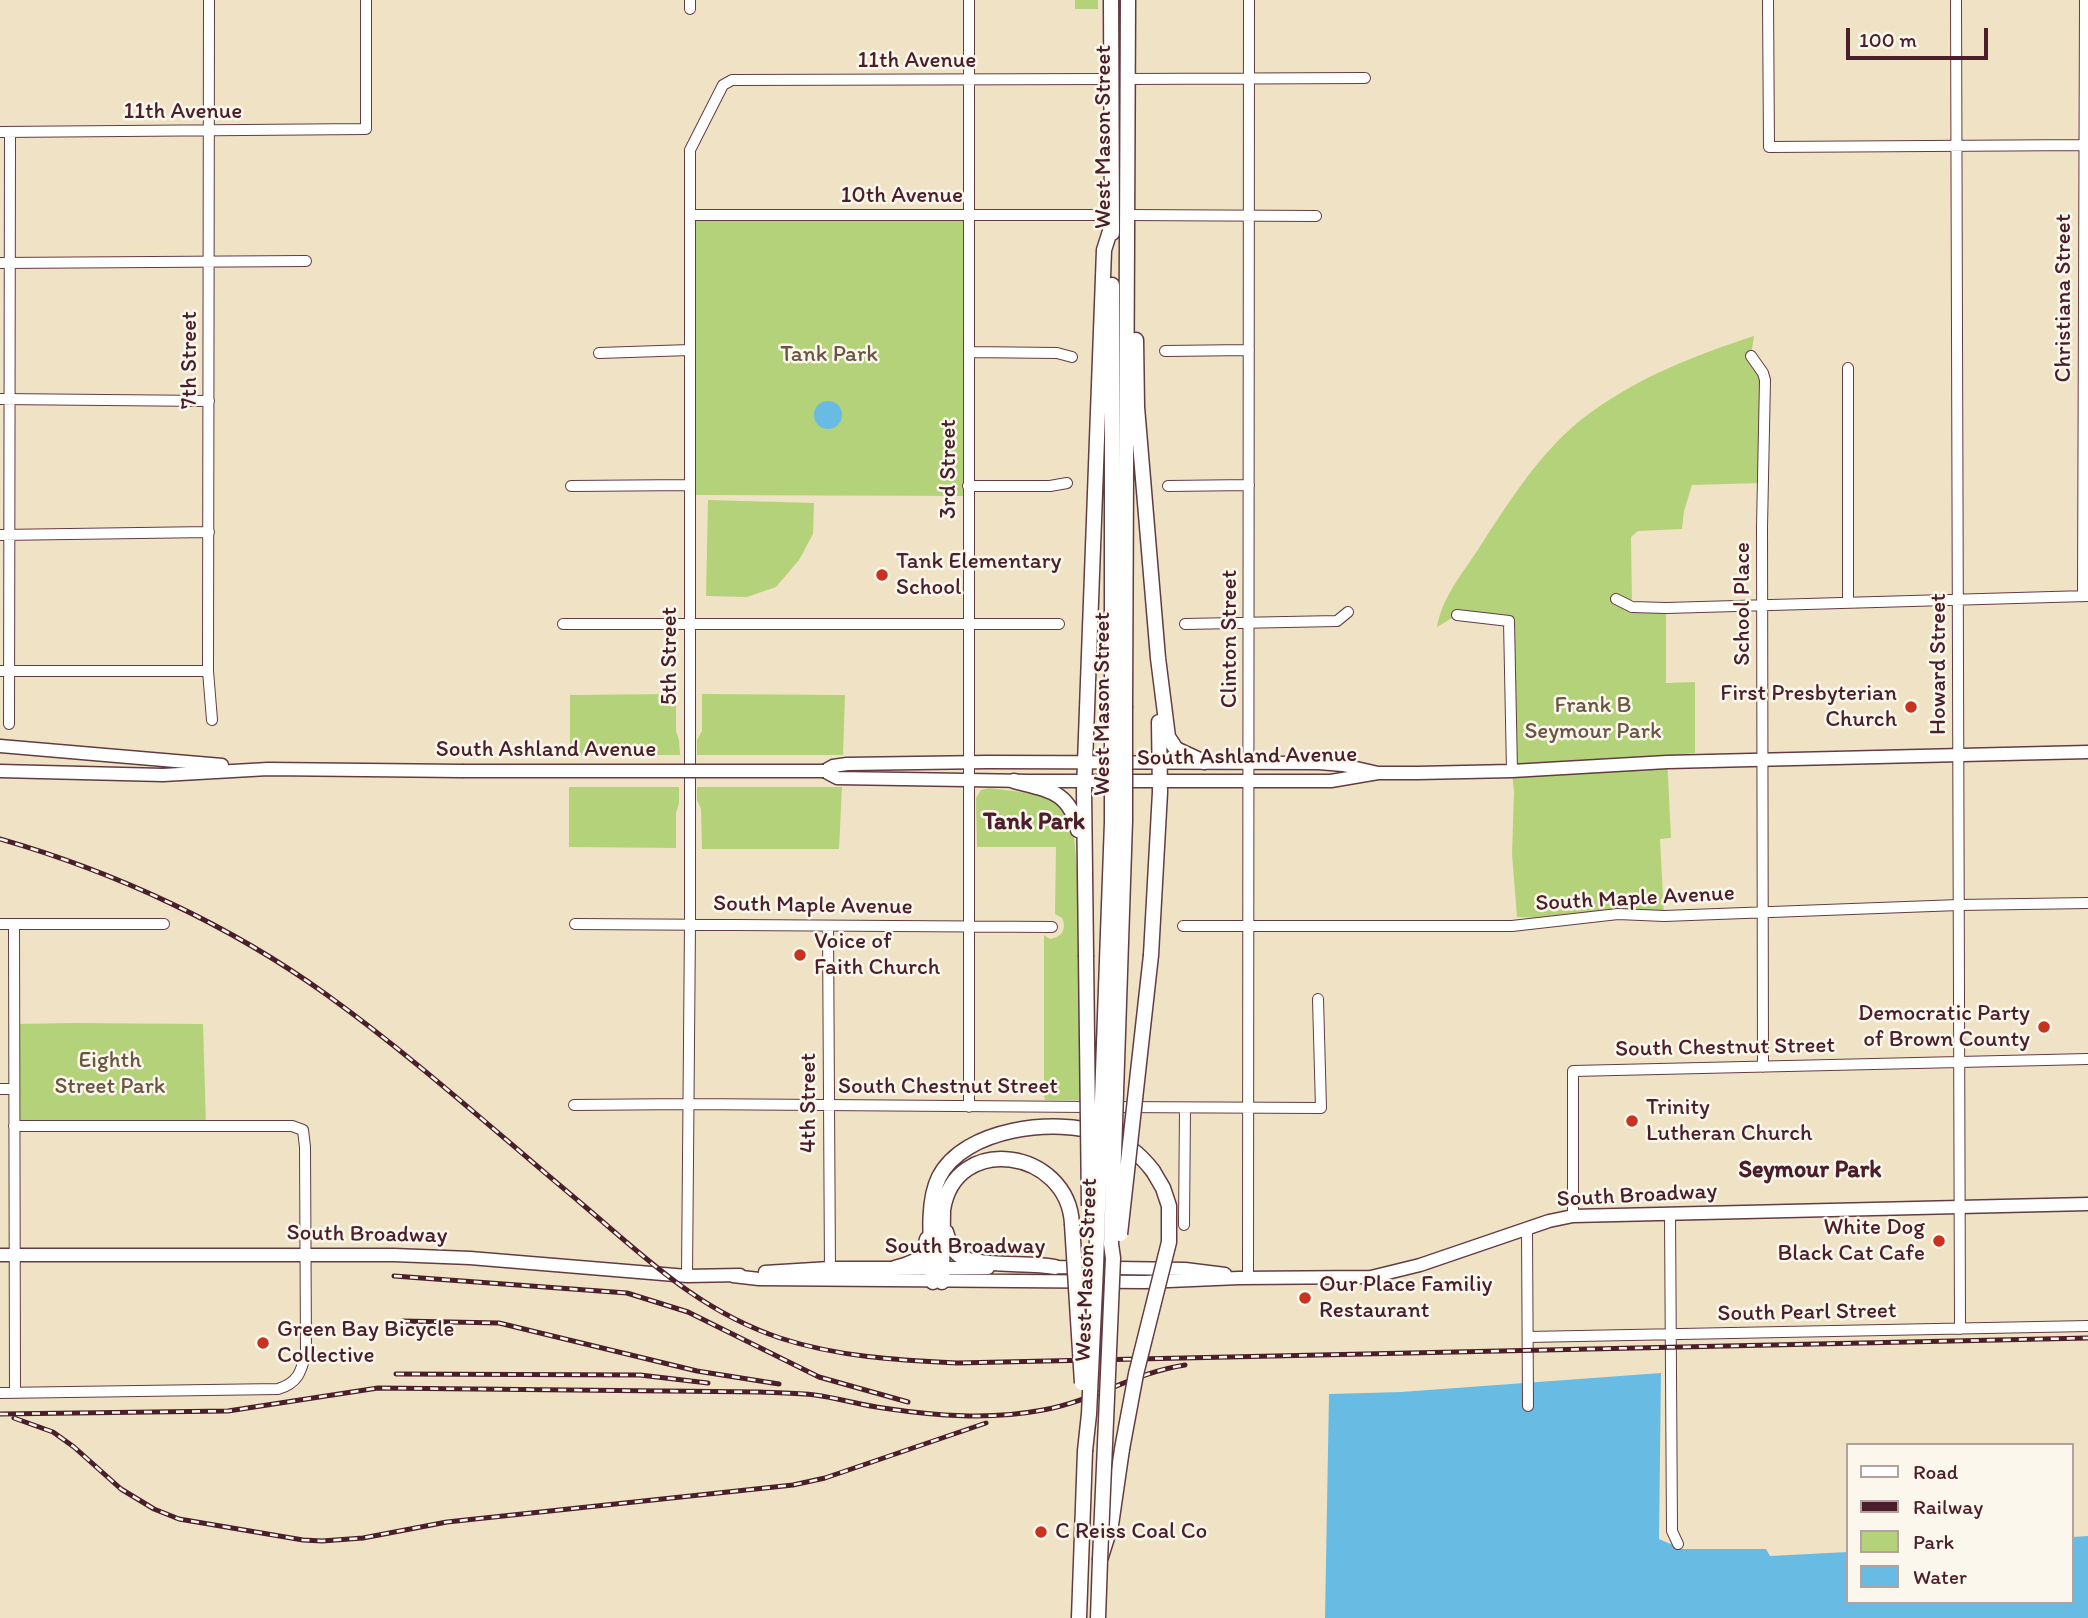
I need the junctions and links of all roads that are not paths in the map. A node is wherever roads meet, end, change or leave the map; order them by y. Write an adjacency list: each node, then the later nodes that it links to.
1 (209, 0): 16 (street, 7th Street)
2 (366, 0): 16 (street, 11th Avenue)
3 (969, 0): 14 (street, 3rd Street)
4 (1111, 0): 11 (main road, West Mason Street)
5 (1128, 0): 12 (main road, West Mason Street)
6 (1249, 0): 13 (street, Clinton Street)
7 (1768, 0): 19 (street)
8 (1956, 0): 19 (street, Howard Street)
9 (2085, 0): 18 (street, Christiana Street)
10 (1365, 78): 13 (street)
11 (1112, 79): 14 (street, 11th Avenue); 24 (main road, West Mason Street)
12 (1127, 79): 13 (street); 24 (main road, West Mason Street)
13 (1249, 79): 22 (street, Clinton Street)
14 (969, 80): 15 (street, 11th Avenue); 21 (street, 3rd Street)
15 (723, 85): 20 (street, 5th Street)
16 (209, 131): 17 (street, 11th Avenue); 26 (street, 7th Street)
17 (5, 132): 28 (street)
18 (2086, 145): 19 (street); 47 (street, Christiana Street)
19 (1956, 146): 49 (street, Howard Street)
20 (691, 215): 21 (street, 10th Avenue); 29 (street, 5th Street)
21 (969, 216): 24 (street, 10th Avenue); 32 (street, 3rd Street)
22 (1249, 216): 23 (street, 10th Avenue); 24 (street, 10th Avenue); 30 (street, Clinton Street)
23 (1316, 216)
24 (1117, 218): 25 (main road, West Mason Street); 63 (main road, West Mason Street); 70 (main road)
25 (1126, 231): 60 (main road); 63 (main road, West Mason Street)
26 (209, 261): 27 (street); 28 (street); 38 (street, 7th Street)
27 (306, 261)
28 (5, 263): 37 (street)
29 (690, 350): 33 (street); 40 (street, 5th Street)
30 (1249, 350): 31 (street); 41 (street, Clinton Street)
31 (1165, 351)
32 (969, 352): 35 (street); 43 (street, 3rd Street)
33 (599, 353)
34 (1751, 356): 51 (street, School Place)
35 (1072, 357)
36 (1848, 368): 50 (street)
37 (5, 399): 38 (street); 46 (street)
38 (209, 401): 45 (street, 7th Street)
39 (1067, 483): 43 (street)
40 (690, 485): 42 (street); 55 (street, 5th Street)
41 (1249, 485): 44 (street); 59 (street, Clinton Street)
42 (571, 486)
43 (968, 486): 56 (street, 3rd Street)
44 (1168, 486)
45 (208, 532): 46 (street); 62 (street, 7th Street)
46 (5, 535): 61 (street)
47 (2085, 596): 49 (street)
48 (1616, 599): 51 (street)
49 (1958, 601): 50 (street); 68 (street, Howard Street)
50 (1848, 603): 51 (street)
51 (1762, 606): 69 (street, School Place)
52 (1348, 612): 59 (street)
53 (1457, 615): 77 (street)
54 (563, 624): 55 (street)
55 (689, 624): 56 (street); 93 (street, 5th Street)
56 (969, 624): 57 (street); 74 (street, 3rd Street)
57 (1059, 624)
58 (1185, 624): 59 (street)
59 (1249, 624): 73 (street, Clinton Street)
60 (1158, 658): 71 (main road); 72 (main road)
61 (4, 671): 62 (street); 65 (street)
62 (208, 671): 64 (street, 7th Street)
63 (1119, 706): 122 (main road, West Mason Street, bridge); 123 (main road, West Mason Street, bridge)
64 (212, 720)
65 (9, 723)
66 (4, 747): 75 (main road, South Ashland Avenue); 78 (main road)
67 (2088, 752): 68 (main road, South Ashland Avenue)
68 (1958, 756): 69 (main road, South Ashland Avenue); 87 (street, Howard Street)
69 (1762, 760): 77 (main road, South Ashland Avenue); 88 (street, School Place)
70 (1085, 762): 71 (main road, South Ashland Avenue); 74 (main road, South Ashland Avenue); 81 (main road)
71 (1160, 762): 72 (main road, South Ashland Avenue); 83 (main road)
72 (1204, 762): 73 (main road, South Ashland Avenue)
73 (1249, 762): 79 (main road, South Ashland Avenue); 84 (street, Clinton Street)
74 (969, 763): 76 (main road, South Ashland Avenue); 80 (street, 3rd Street)
75 (268, 769): 76 (main road, South Ashland Avenue, bridge); 78 (main road, South Ashland Avenue)
76 (824, 771): 80 (main road, South Ashland Avenue)
77 (1512, 771): 79 (main road, South Ashland Avenue)
78 (4, 772)
79 (1378, 772): 84 (main road, South Ashland Avenue)
80 (969, 780): 82 (main road, South Ashland Avenue); 97 (street, 3rd Street)
81 (1084, 780): 82 (main road, South Ashland Avenue); 83 (main road, South Ashland Avenue); 85 (main road)
82 (1014, 781): 85 (main road)
83 (1160, 781): 84 (main road, South Ashland Avenue); 122 (main road, bridge)
84 (1249, 781): 96 (street, Clinton Street)
85 (1083, 852): 123 (main road, bridge)
86 (2088, 903): 87 (street, South Maple Avenue)
87 (1959, 905): 88 (street, South Maple Avenue); 101 (street, Howard Street)
88 (1762, 913): 96 (street, South Maple Avenue); 102 (street, School Place)
89 (0, 924): 90 (street)
90 (14, 924): 91 (street); 104 (street)
91 (164, 924)
92 (575, 924): 93 (street, South Maple Avenue)
93 (690, 924): 94 (street, South Maple Avenue); 105 (street, 5th Street)
94 (828, 926): 97 (street, South Maple Avenue); 107 (street, 4th Street)
95 (1183, 926): 96 (street, South Maple Avenue)
96 (1248, 926): 110 (street, Clinton Street)
97 (969, 927): 98 (street, South Maple Avenue); 108 (street, 3rd Street)
98 (1052, 928)
99 (1318, 999): 110 (street, South Chestnut Street)
100 (2088, 1059): 101 (street, South Chestnut Street)
101 (1959, 1062): 102 (street, South Chestnut Street); 114 (street, Howard Street)
102 (1763, 1067): 116 (street, South Chestnut Street)
103 (0, 1089): 104 (street)
104 (14, 1089): 111 (street)
105 (687, 1104): 106 (street, South Chestnut Street); 107 (street, South Chestnut Street); 128 (street, 5th Street)
106 (574, 1105)
107 (828, 1105): 108 (street, South Chestnut Street); 126 (street, 4th Street)
108 (969, 1107): 109 (street, South Chestnut Street)
109 (1185, 1108): 110 (street, South Chestnut Street); 117 (street)
110 (1248, 1108): 129 (street, Clinton Street)
111 (15, 1126): 120 (street); 121 (street)
112 (2088, 1204): 114 (main road, South Broadway)
113 (937, 1207): 124 (main road); 125 (main road); 127 (main road); 137 (main road, bridge); 139 (main road, bridge)
114 (1960, 1208): 115 (main road, South Broadway); 131 (street, Howard Street)
115 (1670, 1214): 116 (main road, South Broadway); 132 (street)
116 (1573, 1216): 118 (main road, South Broadway)
117 (1184, 1225)
118 (1527, 1228): 129 (main road, South Broadway); 133 (street)
119 (0, 1255): 120 (main road, South Broadway)
120 (15, 1255): 121 (main road, South Broadway); 135 (street)
121 (306, 1255): 128 (main road, South Broadway); 135 (street)
122 (1113, 1258): 139 (main road, West Mason Street, bridge)
123 (1096, 1266): 137 (main road, West Mason Street, bridge)
124 (1055, 1267): 127 (main road, South Broadway); 129 (main road, South Broadway)
125 (895, 1268): 126 (main road, South Broadway); 127 (main road, South Broadway)
126 (830, 1275): 127 (main road, South Broadway); 128 (main road, South Broadway)
127 (937, 1275): 129 (main road, South Broadway)
128 (687, 1276)
129 (1244, 1278)
130 (2088, 1326): 131 (street, South Pearl Street)
131 (1960, 1329): 132 (street, South Pearl Street)
132 (1670, 1335): 133 (street, South Pearl Street); 138 (street)
133 (1528, 1337): 136 (street)
134 (0, 1393): 135 (street)
135 (15, 1393)
136 (1528, 1406)
137 (1085, 1451): 140 (main road, West Mason Street)
138 (1678, 1544)
139 (1100, 1560): 141 (main road, West Mason Street)
140 (1079, 1618)
141 (1098, 1618)

